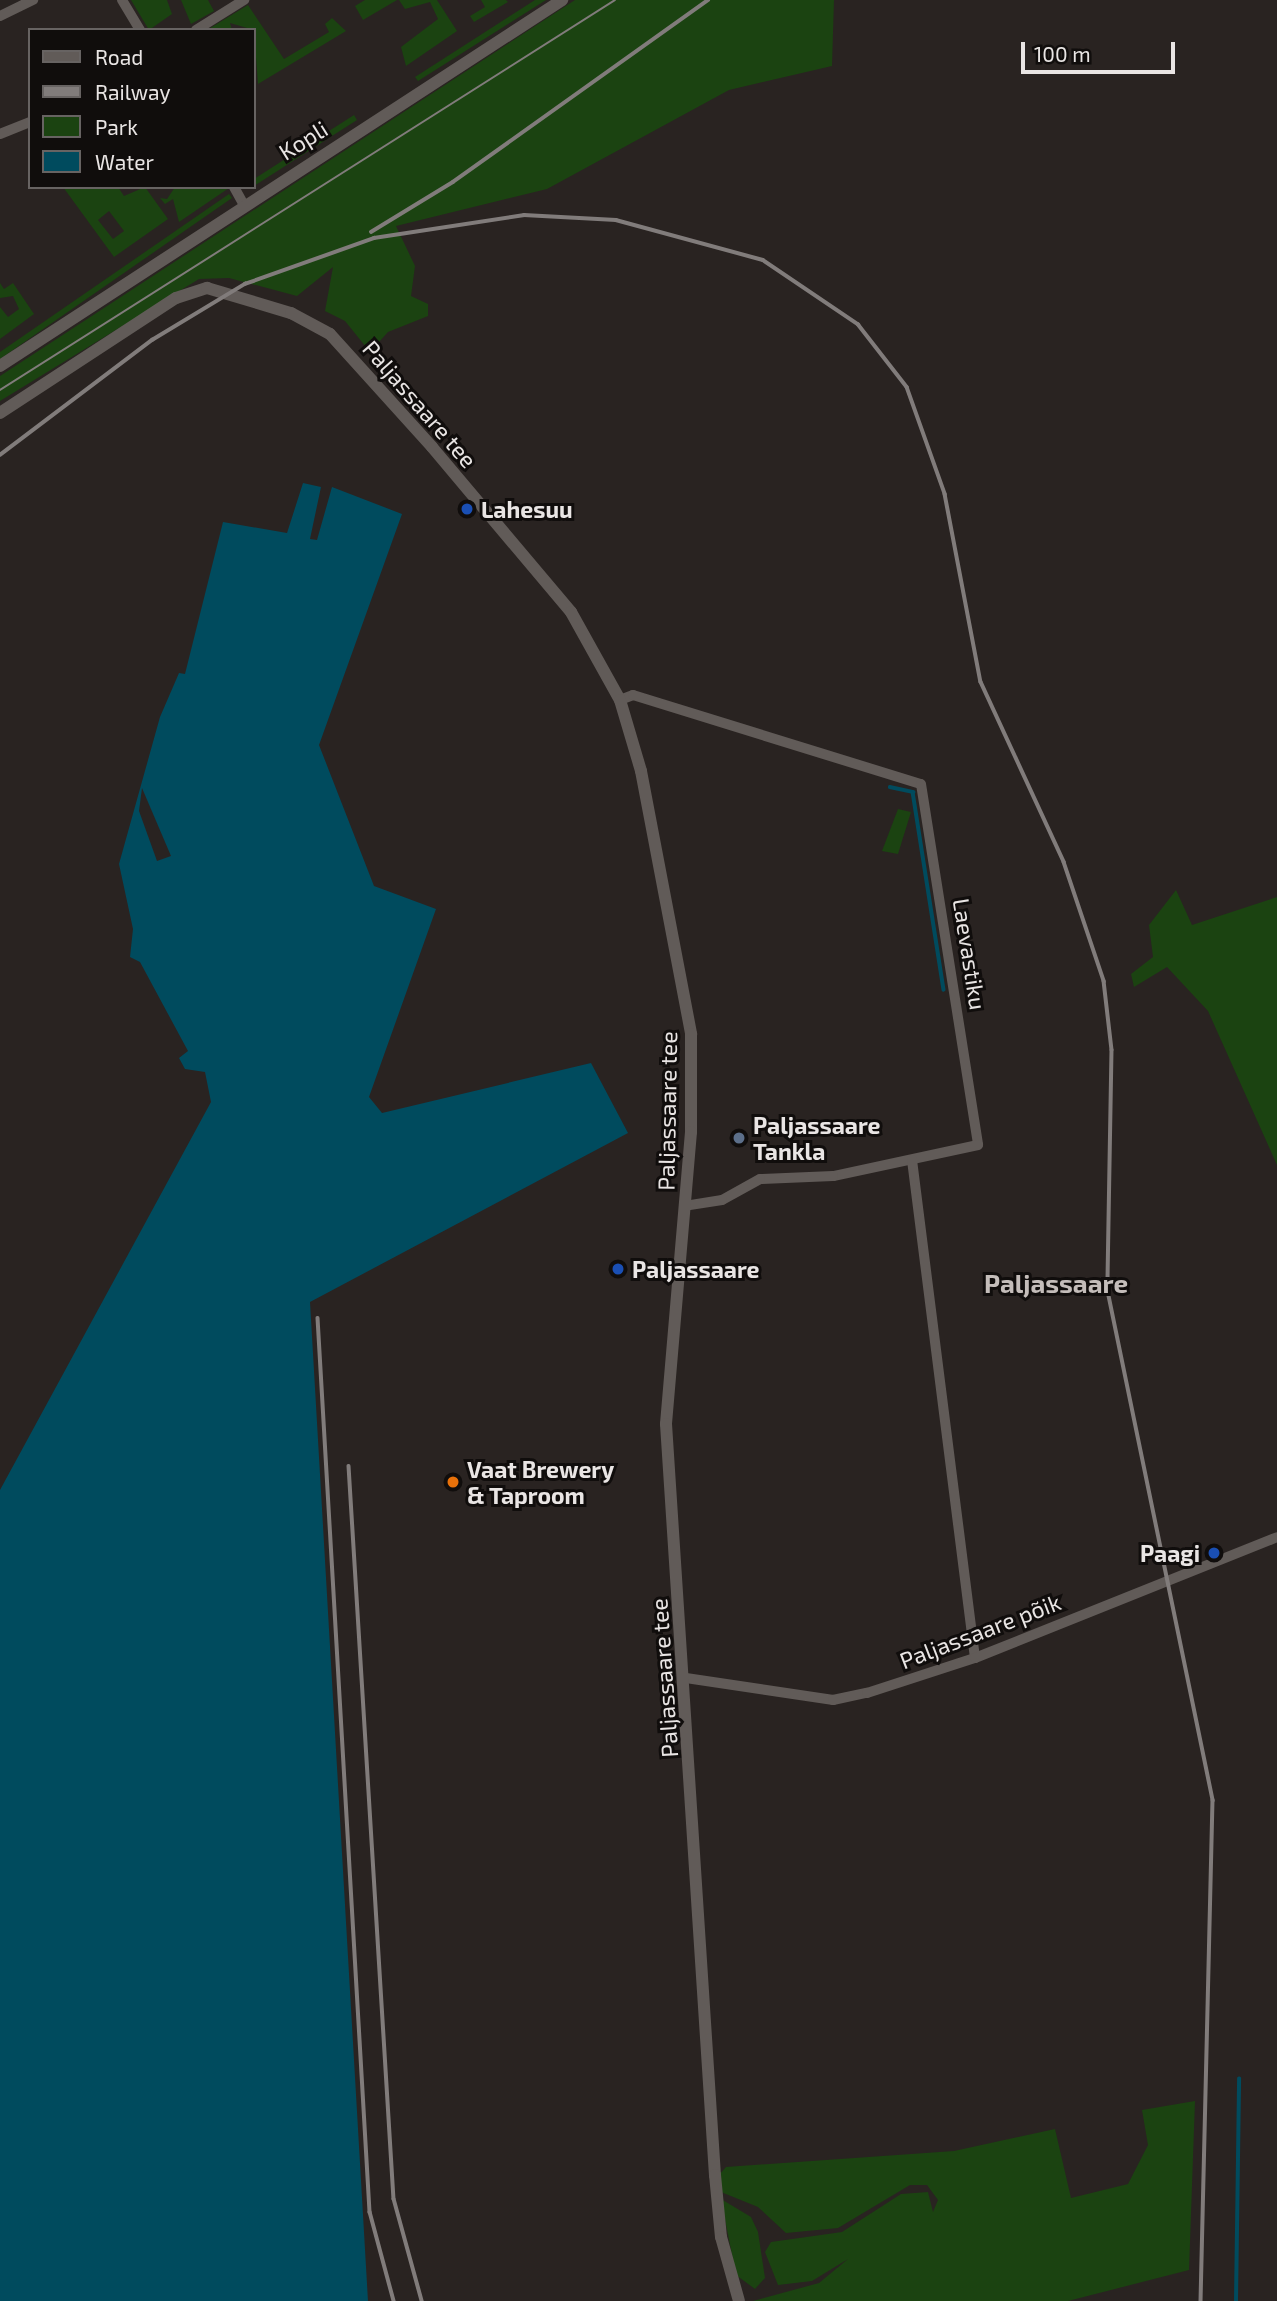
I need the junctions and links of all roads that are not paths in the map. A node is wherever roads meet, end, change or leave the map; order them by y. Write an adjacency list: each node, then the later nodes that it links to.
1 (33, 0): 5 (street)
2 (122, 0): 6 (street)
3 (244, 0): 7 (street)
4 (562, 0): 11 (street, Kopli)
5 (0, 16)
6 (139, 28)
7 (199, 28)
8 (28, 122): 9 (street)
9 (0, 134)
10 (235, 189): 11 (street)
11 (243, 203): 12 (street, Kopli)
12 (0, 366)
13 (23, 400): 14 (street, Paljassaare tee); 15 (street, Paljassaare tee); 16 (street, Paljassaare tee)
14 (0, 413)
15 (0, 418)
16 (621, 699): 17 (street, Laevastiku); 18 (street, Paljassaare tee)
17 (912, 1160): 18 (street, Laevastiku); 20 (street)
18 (686, 1206): 21 (street, Paljassaare tee)
19 (1277, 1537): 20 (street, Paljassaare põik)
20 (975, 1658): 21 (street, Paljassaare põik)
21 (686, 1678): 22 (street, Paljassaare tee)
22 (739, 2301)

